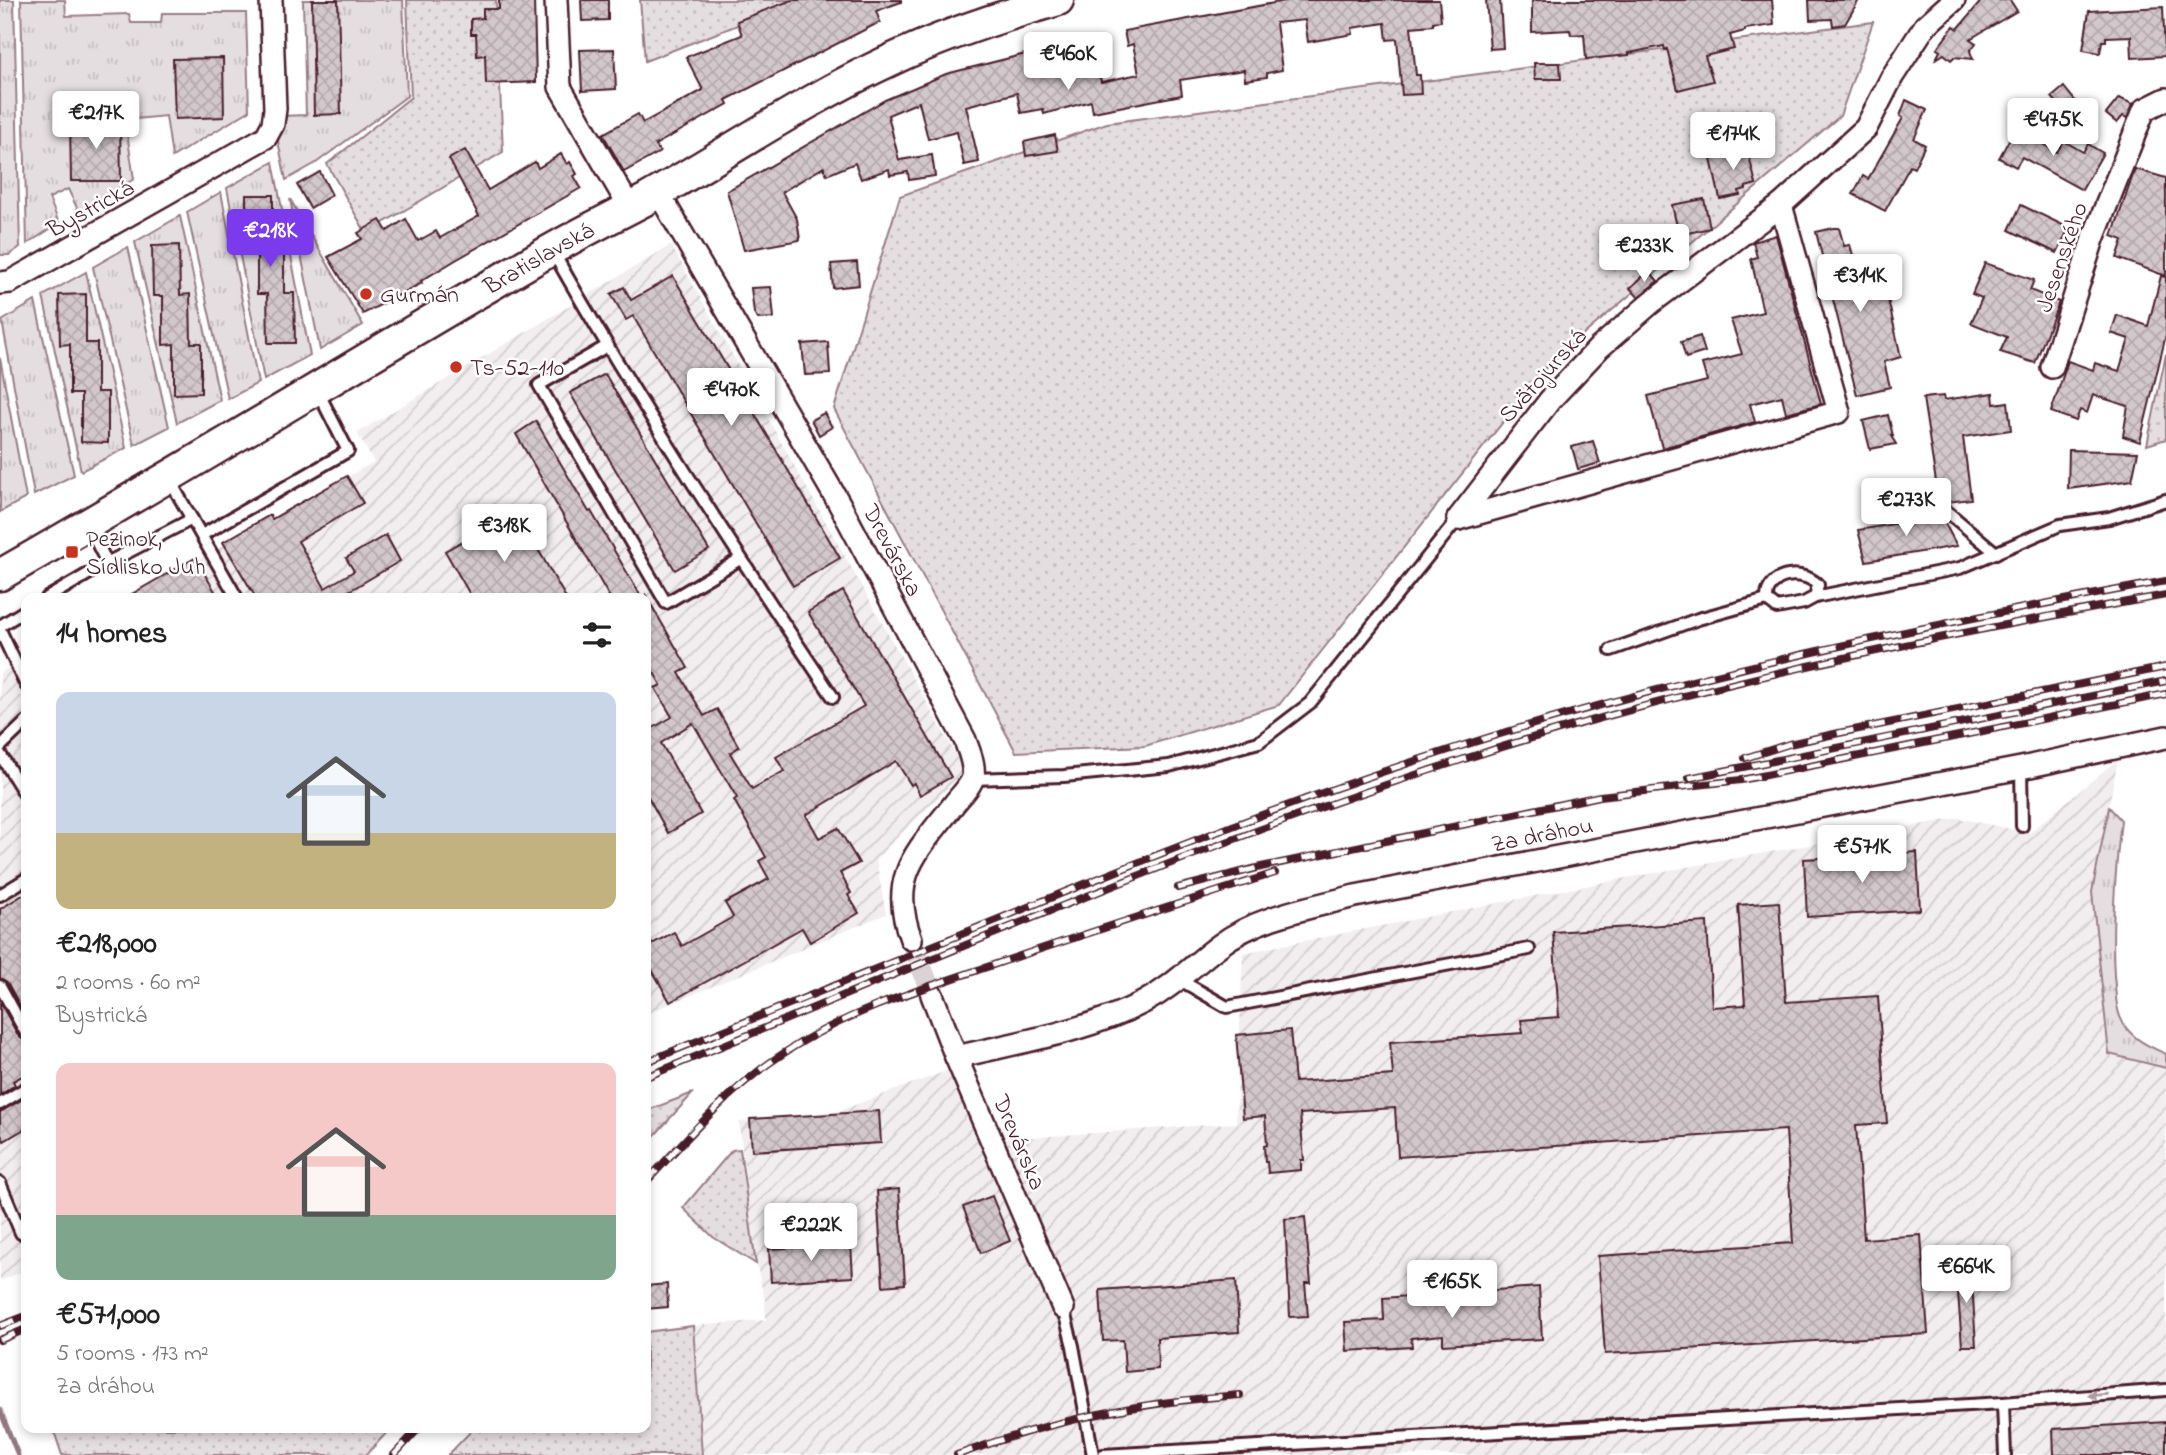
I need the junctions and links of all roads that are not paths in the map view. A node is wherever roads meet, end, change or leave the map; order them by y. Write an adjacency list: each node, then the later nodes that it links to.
1 (271, 0): 10 (street, Bystrická)
2 (556, 0): 8 (street)
3 (1058, 0): 6 (main road, Bratislavská)
4 (1954, 0): 7 (street, Svätojurská)
5 (2166, 99): 12 (street, Jesenského)
6 (658, 192): 8 (main road, Bratislavská); 39 (street, Drevárska)
7 (1781, 205): 18 (street, Svätojurská); 18 (street)
8 (630, 208): 9 (main road, Bratislavská)
9 (552, 249): 11 (lane); 13 (main road, Bratislavská)
10 (0, 283)
11 (607, 346): 22 (lane); 22 (lane)
12 (2052, 368)
13 (317, 390): 14 (main road, Bratislavská); 20 (lane)
14 (168, 477): 17 (lane); 19 (main road, Bratislavská)
15 (2166, 500): 21 (lane)
16 (1883, 511): 21 (lane)
17 (192, 519): 20 (lane); 23 (lane)
18 (1458, 519): 39 (lane)
19 (88, 524): 23 (lane); 24 (main road, Bratislavská)
20 (202, 535): 26 (lane)
21 (1996, 553): 27 (lane)
22 (740, 559): 33 (lane)
23 (107, 563): 25 (lane)
24 (0, 575)
25 (56, 593)
26 (234, 593)
27 (1815, 597): 28 (lane); 28 (lane)
28 (1767, 600): 31 (lane)
29 (21, 613): 30 (lane)
30 (0, 628): 32 (lane)
31 (1611, 650)
32 (21, 674)
33 (833, 697)
34 (21, 727): 36 (lane)
35 (2166, 737): 38 (street, Za dráhou)
36 (0, 747)
37 (0, 754): 40 (lane)
38 (2021, 768): 41 (lane); 46 (street, Za dráhou)
39 (973, 779): 44 (street)
40 (21, 788)
41 (2022, 826)
42 (21, 882): 43 (lane)
43 (0, 895)
44 (911, 939)
45 (1529, 949): 46 (lane)
46 (1180, 980): 50 (street, Za dráhou)
47 (0, 986): 49 (lane)
48 (932, 995): 50 (street, Drevárska)
49 (21, 1023)
50 (956, 1057): 55 (street, Drevárska)
51 (21, 1091): 52 (lane)
52 (0, 1104)
53 (0, 1183): 54 (lane)
54 (21, 1233)
55 (1063, 1308): 58 (lane)
56 (2166, 1390): 57 (lane, one-way to 57)
57 (2003, 1403): 59 (lane); 60 (lane)
58 (1093, 1455)
59 (1103, 1455)
60 (2005, 1455)

